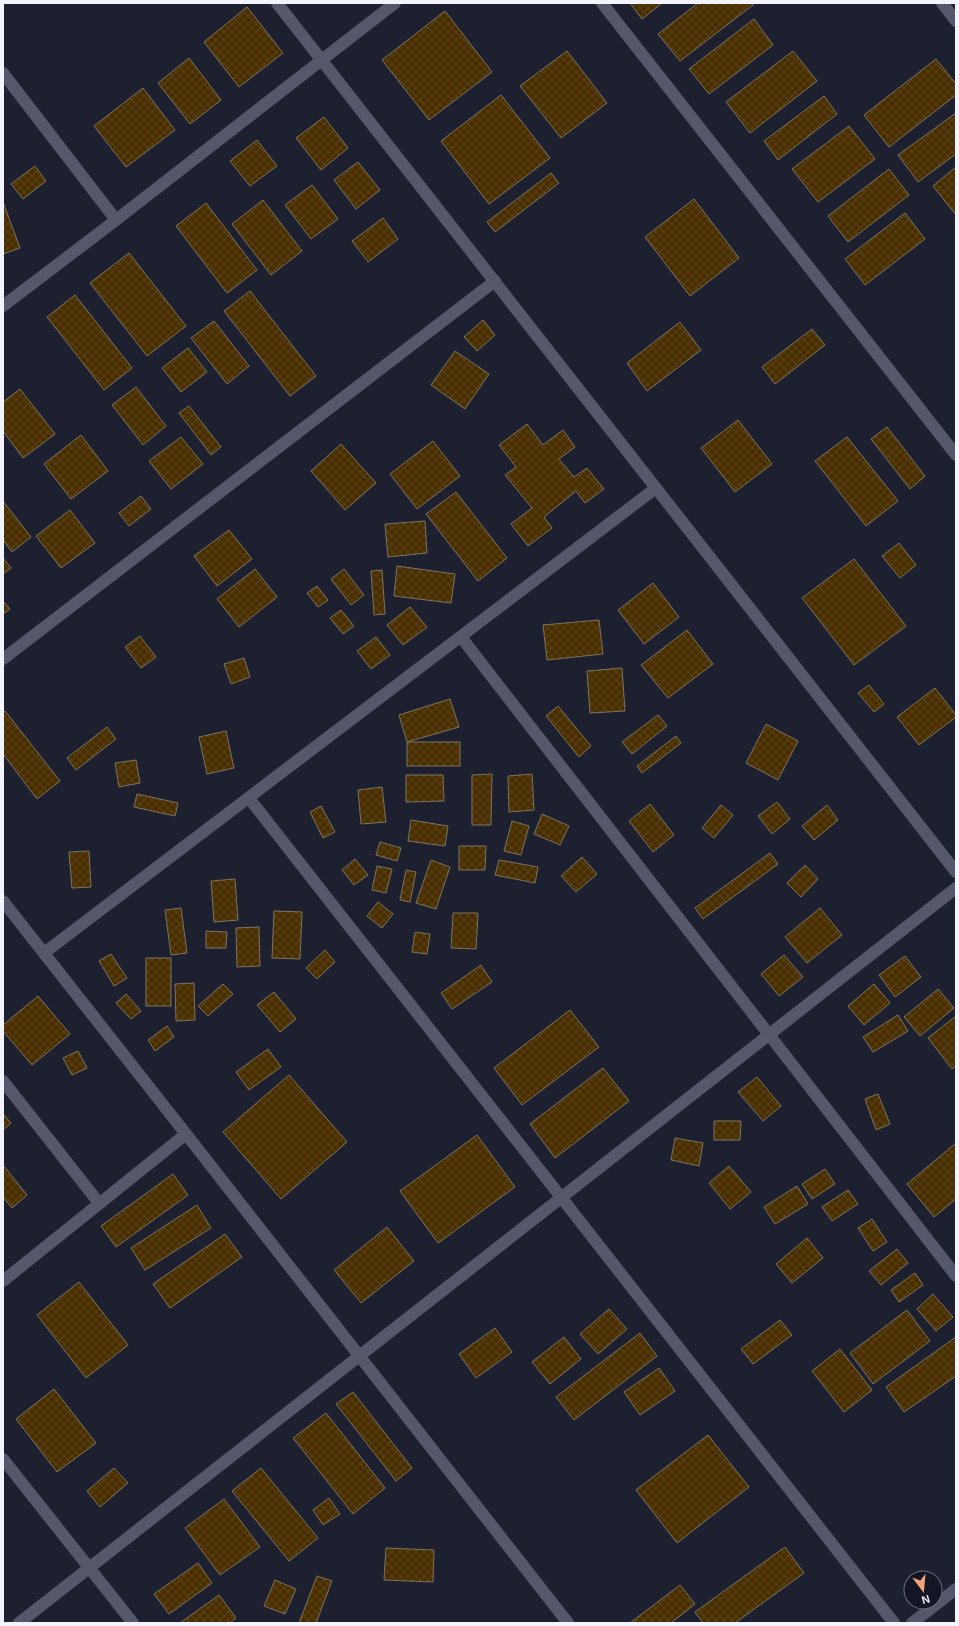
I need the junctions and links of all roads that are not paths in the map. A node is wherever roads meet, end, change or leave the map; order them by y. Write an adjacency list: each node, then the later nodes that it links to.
1 (277, 3): 6 (street)
2 (395, 3): 6 (street)
3 (602, 3): 11 (street)
4 (942, 3): 5 (street)
5 (956, 21)
6 (321, 59): 8 (street); 9 (street)
7 (3, 73): 8 (street)
8 (116, 220): 10 (street)
9 (495, 281): 12 (street); 14 (street)
10 (3, 306)
11 (956, 455)
12 (656, 488): 13 (street); 16 (street)
13 (462, 637): 15 (street); 20 (street)
14 (3, 659)
15 (249, 798): 19 (street); 23 (street)
16 (956, 872)
17 (956, 888): 20 (street)
18 (3, 901): 19 (street)
19 (44, 953): 22 (street)
20 (769, 1034): 23 (street); 25 (street)
21 (3, 1081): 24 (street)
22 (186, 1134): 24 (street); 27 (street)
23 (561, 1198): 27 (street); 34 (street)
24 (99, 1203): 26 (street)
25 (956, 1276)
26 (3, 1281)
27 (359, 1356): 29 (street); 33 (street)
28 (3, 1458): 29 (street)
29 (89, 1568): 31 (street); 32 (street)
30 (956, 1589): 35 (street)
31 (19, 1623)
32 (133, 1623)
33 (568, 1623)
34 (894, 1623)
35 (912, 1623)

